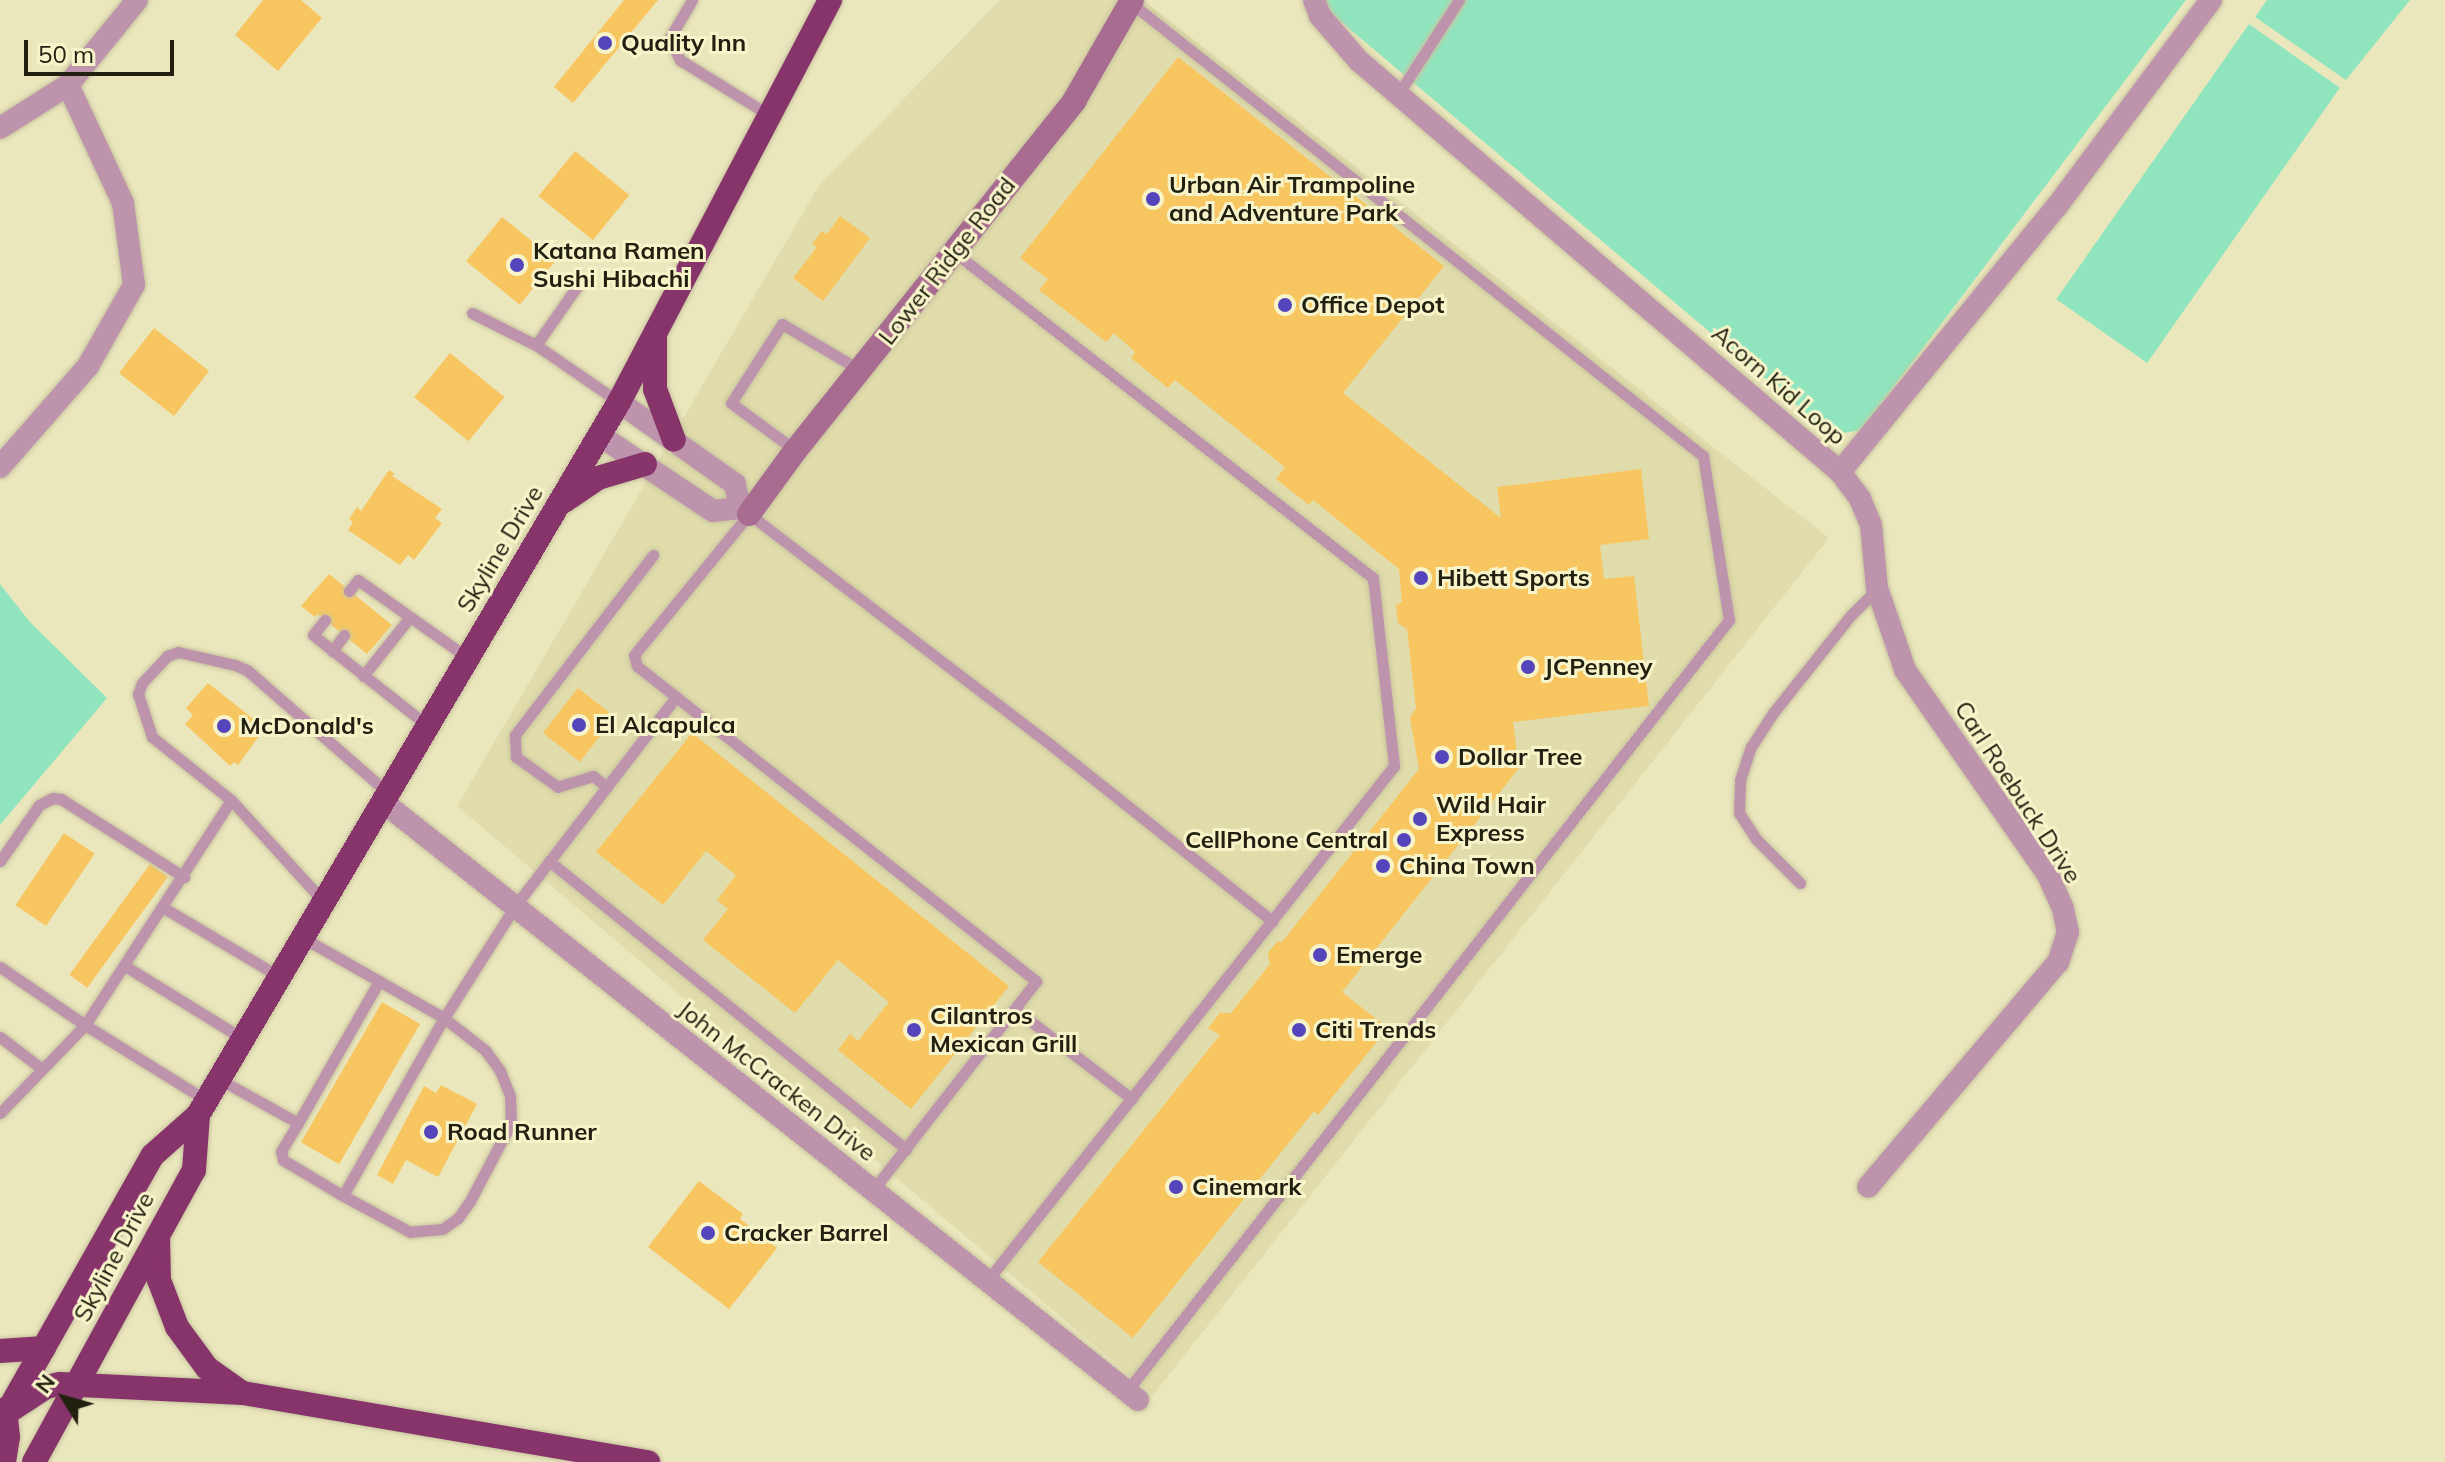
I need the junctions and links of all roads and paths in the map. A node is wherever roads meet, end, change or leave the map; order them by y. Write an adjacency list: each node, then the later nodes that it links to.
1 (137, 0): 8 (street)
2 (692, 0): 10 (lane)
3 (830, 0): 10 (highway, Skyline Drive)
4 (1314, 0): 9 (street, Acorn Kid Loop)
5 (1459, 0): 9 (lane)
6 (2211, 0): 24 (street, Acorn Kid Loop)
7 (1132, 2): 12 (street, Lower Ridge Road); 76 (lane)
8 (68, 85): 11 (street); 23 (street)
9 (1399, 93): 24 (street, Acorn Kid Loop)
10 (769, 115): 15 (highway, Skyline Drive)
11 (0, 128)
12 (954, 252): 17 (street, Lower Ridge Road); 50 (lane)
13 (578, 285): 16 (lane)
14 (472, 313): 16 (lane)
15 (655, 329): 18 (highway, Skyline Drive); 20 (highway)
16 (536, 345): 18 (lane)
17 (860, 370): 21 (street, Lower Ridge Road); 21 (lane)
18 (619, 402): 19 (highway, Skyline Drive); 20 (street)
19 (599, 435): 22 (street); 25 (highway, Skyline Drive)
20 (674, 440): 26 (street)
21 (795, 451): 26 (street, Lower Ridge Road)
22 (645, 464): 25 (highway); 26 (street)
23 (0, 467)
24 (1840, 472): 28 (street, Carl Roebuck Drive)
25 (559, 504): 36 (highway, Skyline Drive)
26 (745, 511): 38 (lane); 50 (lane)
27 (653, 555): 40 (lane)
28 (1877, 588): 46 (lane); 67 (street, Carl Roebuck Drive)
29 (349, 591): 30 (lane)
30 (377, 593): 31 (lane); 32 (lane)
31 (368, 605)
32 (410, 617): 36 (lane); 37 (lane)
33 (325, 620): 35 (lane)
34 (344, 635): 35 (lane)
35 (332, 651): 37 (lane)
36 (468, 658): 39 (highway, Skyline Drive)
37 (363, 676): 39 (lane)
38 (676, 697): 40 (lane); 56 (lane)
39 (428, 726): 41 (highway, Skyline Drive)
40 (607, 787): 44 (lane)
41 (386, 798): 42 (lane); 47 (highway, Skyline Drive); 48 (street, John McCracken Drive)
42 (231, 800): 45 (lane); 47 (lane)
43 (0, 861): 45 (lane)
44 (549, 861): 48 (lane); 66 (lane)
45 (184, 877): 49 (lane)
46 (1800, 883)
47 (324, 902): 51 (highway, Skyline Drive)
48 (515, 906): 57 (lane); 68 (street, John McCracken Drive)
49 (164, 908): 52 (lane); 54 (lane)
50 (1272, 921): 63 (lane)
51 (303, 938): 54 (highway, Skyline Drive); 55 (lane)
52 (125, 966): 58 (lane); 60 (lane)
53 (0, 967): 58 (lane)
54 (280, 977): 60 (highway, Skyline Drive)
55 (379, 981): 57 (lane); 65 (lane)
56 (1016, 1010): 63 (lane); 66 (lane)
57 (444, 1018): 69 (lane); 69 (lane)
58 (85, 1025): 61 (lane); 62 (lane)
59 (0, 1037): 61 (lane)
60 (243, 1039): 62 (highway, Skyline Drive)
61 (41, 1068): 64 (lane)
62 (208, 1098): 65 (lane); 70 (highway, Skyline Drive); 72 (highway, Skyline Drive)
63 (1132, 1099): 71 (lane)
64 (0, 1112)
65 (298, 1123): 69 (lane)
66 (906, 1149): 68 (lane)
67 (1868, 1187)
68 (873, 1190): 71 (street, John McCracken Drive)
69 (340, 1194)
70 (159, 1232): 74 (highway, Skyline Drive); 75 (highway)
71 (987, 1281): 76 (street, John McCracken Drive)
72 (44, 1348): 73 (highway); 77 (highway, Skyline Drive)
73 (0, 1351)
74 (76, 1386): 75 (highway); 77 (highway); 79 (highway, Skyline Drive)
75 (243, 1393): 80 (highway)
76 (1132, 1396)
77 (2, 1413): 78 (highway)
78 (4, 1462)
79 (34, 1462)
80 (648, 1462)

